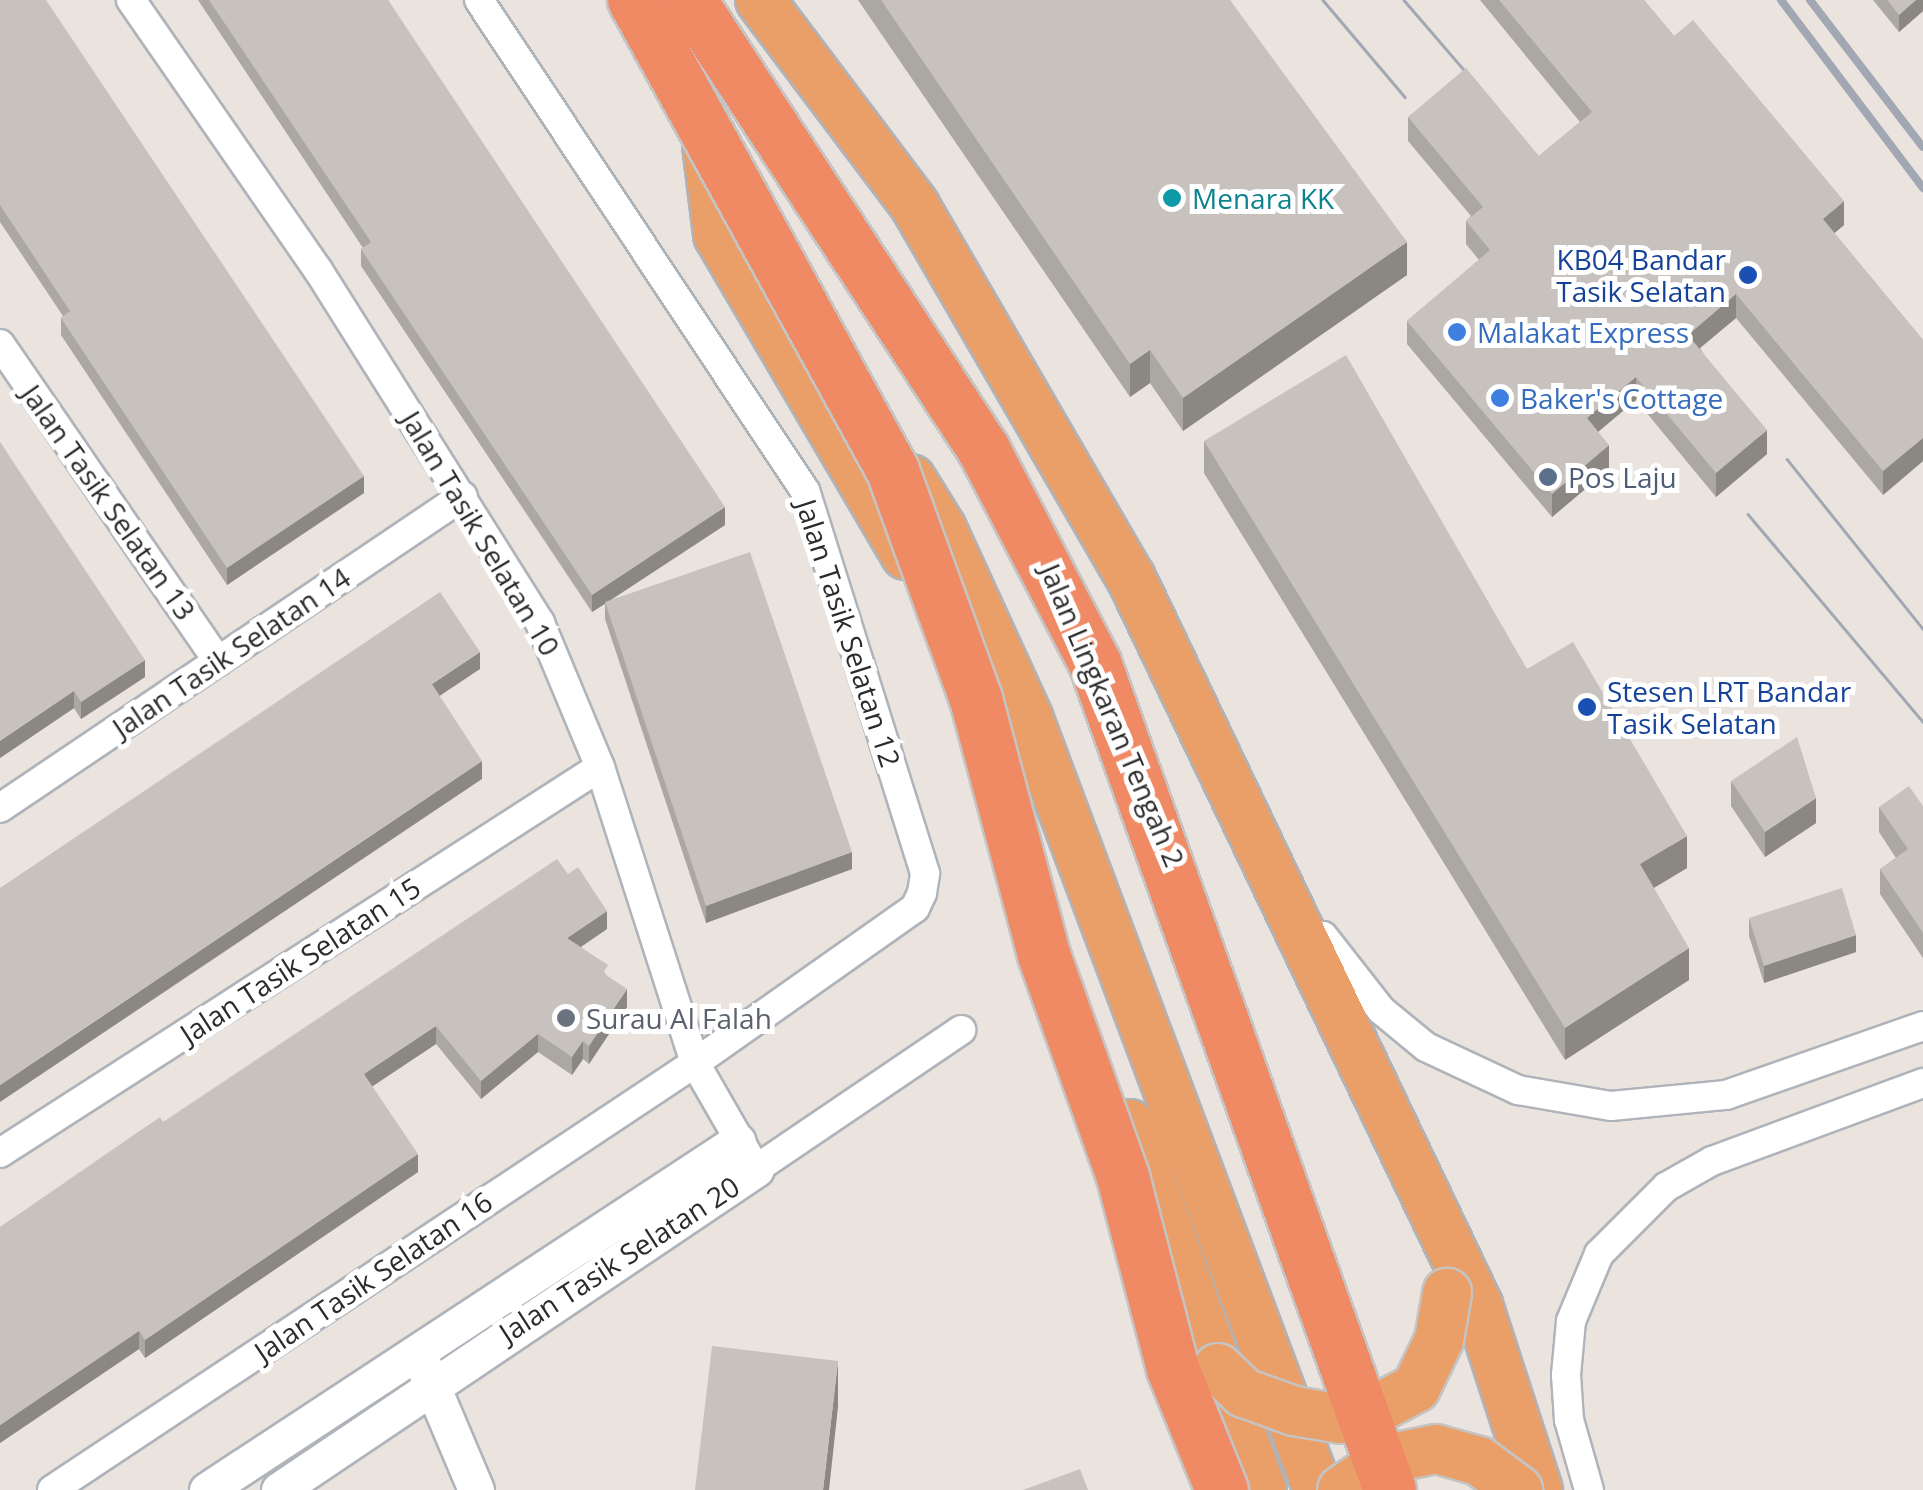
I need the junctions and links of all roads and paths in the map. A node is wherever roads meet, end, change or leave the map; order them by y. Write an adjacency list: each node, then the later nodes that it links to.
1 (131, 0): 9 (street, Jalan Tasik Selatan 10)
2 (479, 0): 16 (street, Jalan Tasik Selatan 12)
3 (611, 0): 7 (highway)
4 (634, 0): 30 (highway, bridge)
5 (693, 0): 34 (highway, bridge); 35 (highway, Jalan Lingkaran Tengah 2)
6 (760, 0): 10 (highway)
7 (707, 146): 24 (highway); 32 (highway)
8 (0, 344): 11 (street, Jalan Tasik Selatan 13)
9 (463, 496): 11 (street, Jalan Tasik Selatan 14); 12 (street, Jalan Tasik Selatan 10)
10 (1131, 578): 14 (street); 20 (highway)
11 (218, 661): 13 (street, Jalan Tasik Selatan 14)
12 (600, 766): 16 (street, Jalan Tasik Selatan 10); 18 (street, Jalan Tasik Selatan 15)
13 (0, 808)
14 (1923, 1026)
15 (960, 1030): 19 (street, Jalan Tasik Selatan 20)
16 (694, 1062): 19 (street, Jalan Tasik Selatan 10); 26 (street, Jalan Tasik Selatan 16)
17 (1923, 1083): 38 (street)
18 (0, 1153)
19 (747, 1155): 21 (street, Jalan Tasik Selatan 20); 22 (street, Jalan Tasik Selatan 20)
20 (1447, 1244): 24 (highway, bridge); 37 (highway)
21 (478, 1309): 22 (street); 23 (street, Jalan Tasik Selatan 20)
22 (496, 1340): 25 (street, Jalan Tasik Selatan 20)
23 (415, 1352): 25 (street); 27 (street, Jalan Tasik Selatan 20)
24 (1218, 1368): 31 (highway)
25 (434, 1382): 28 (street, Jalan Tasik Selatan 20); 29 (street)
26 (52, 1490)
27 (207, 1490)
28 (279, 1490)
29 (476, 1490)
30 (1222, 1490)
31 (1262, 1490)
32 (1318, 1490)
33 (1342, 1490): 36 (highway, bridge)
34 (1390, 1490)
35 (1411, 1490)
36 (1518, 1490)
37 (1538, 1490)
38 (1589, 1490)

